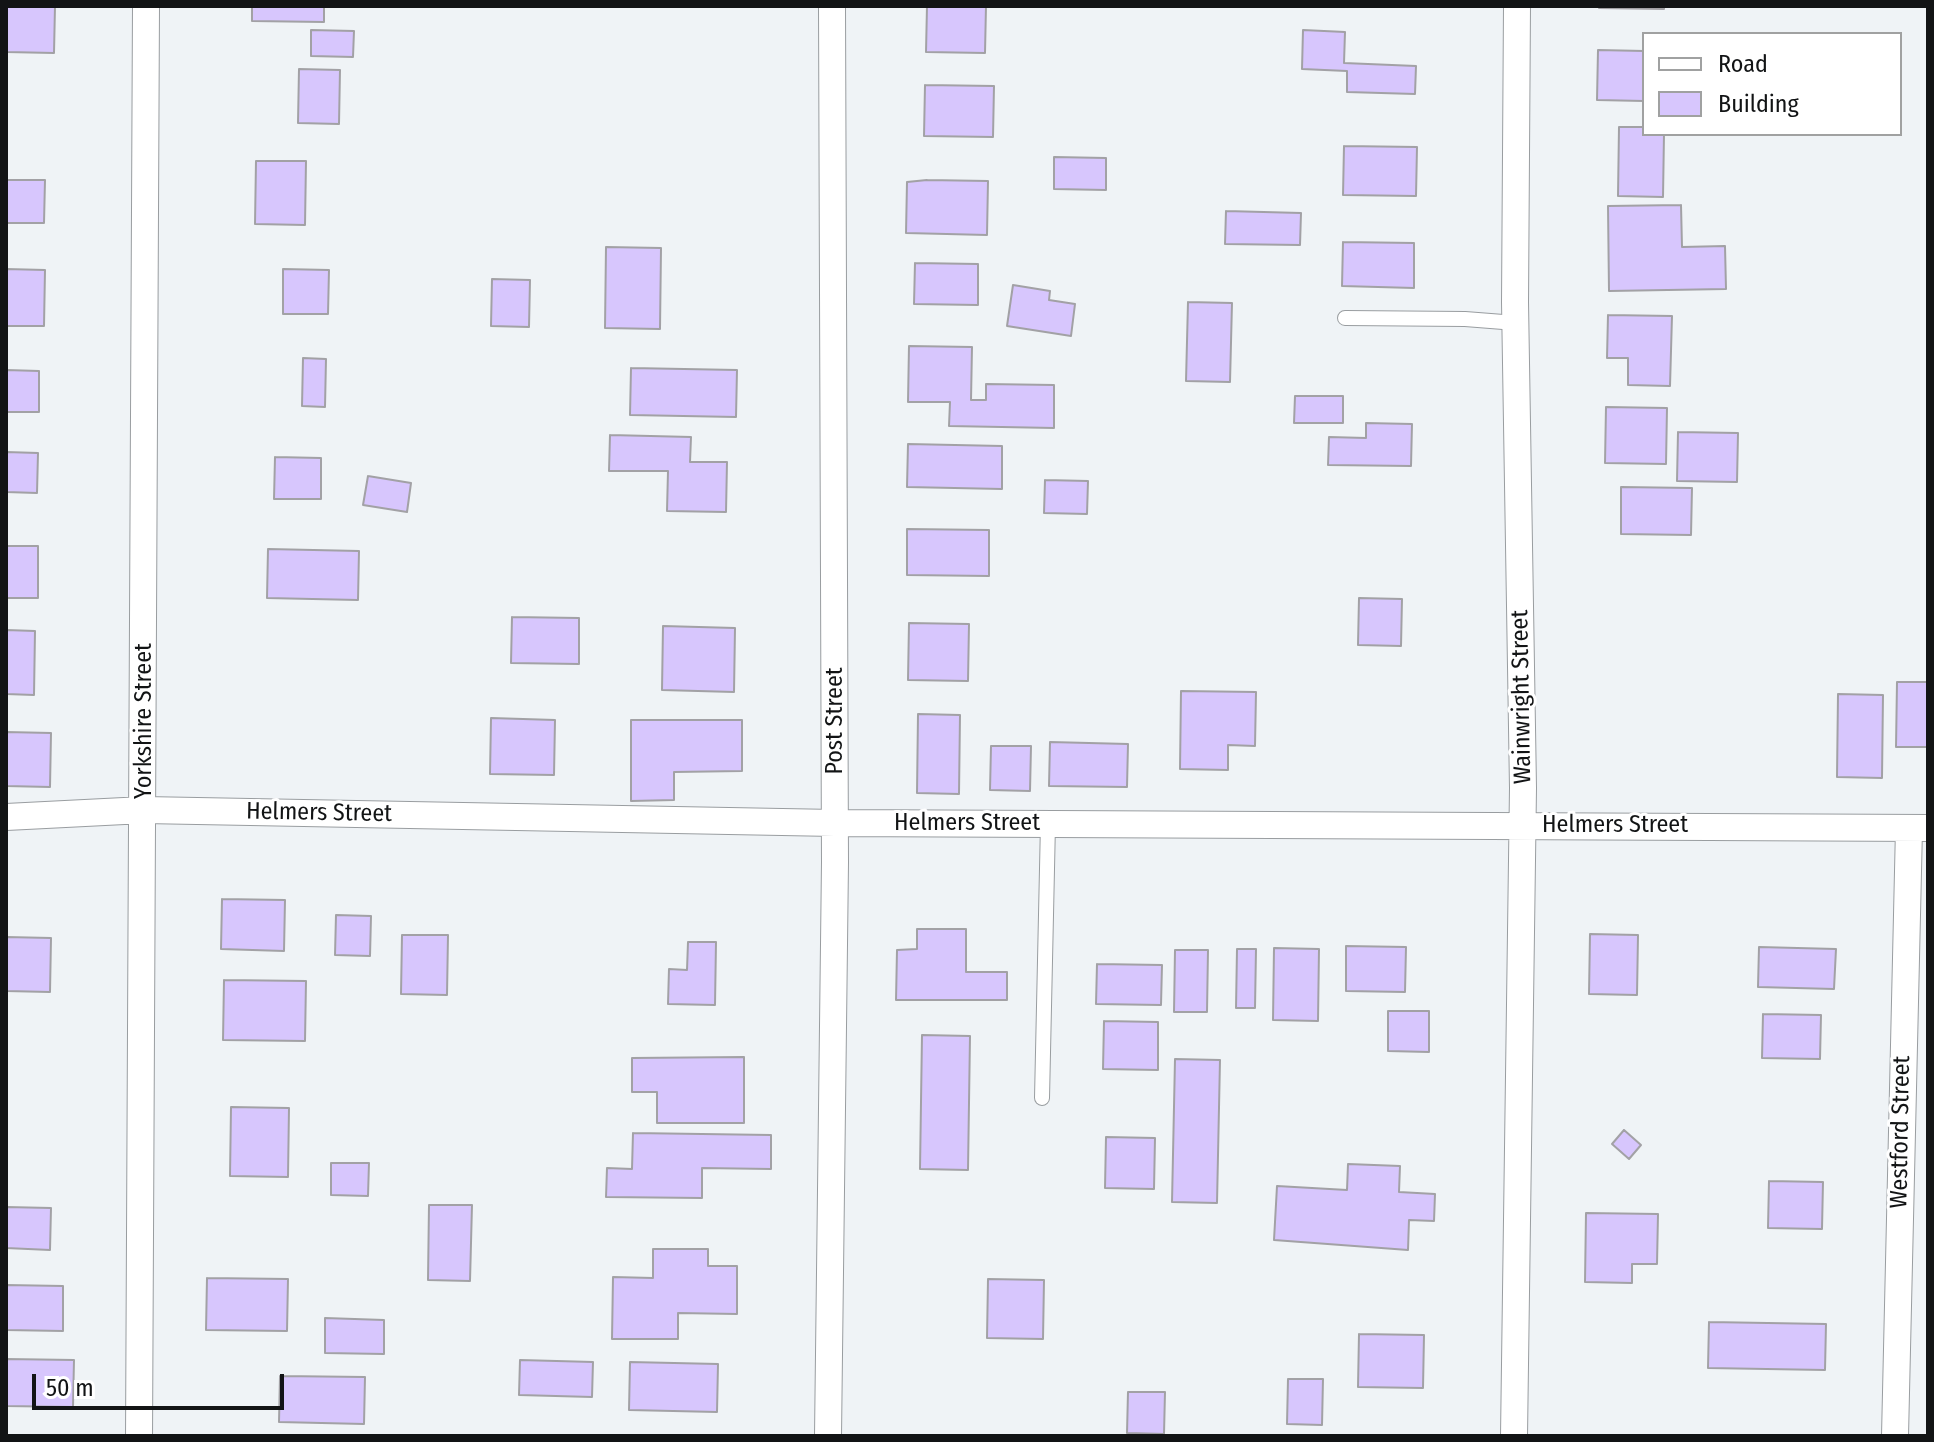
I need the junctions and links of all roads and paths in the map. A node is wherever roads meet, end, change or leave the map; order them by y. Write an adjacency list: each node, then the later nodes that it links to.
1 (146, 6): 6 (street, Yorkshire Street)
2 (832, 6): 8 (street, Post Street)
3 (1517, 6): 5 (street, Wainwright Street)
4 (1345, 318): 5 (lane)
5 (1516, 323): 10 (street, Wainwright Street)
6 (144, 810): 7 (street, Helmers Street); 8 (street, Helmers Street); 13 (street, Yorkshire Street)
7 (6, 817)
8 (835, 823): 9 (street, Helmers Street); 14 (street, Post Street)
9 (1048, 823): 10 (street, Helmers Street); 12 (lane)
10 (1523, 824): 11 (street, Helmers Street); 15 (street, Wainwright Street)
11 (1918, 828): 16 (street, Westford Street)
12 (1042, 1098)
13 (139, 1436)
14 (828, 1436)
15 (1514, 1436)
16 (1895, 1436)

